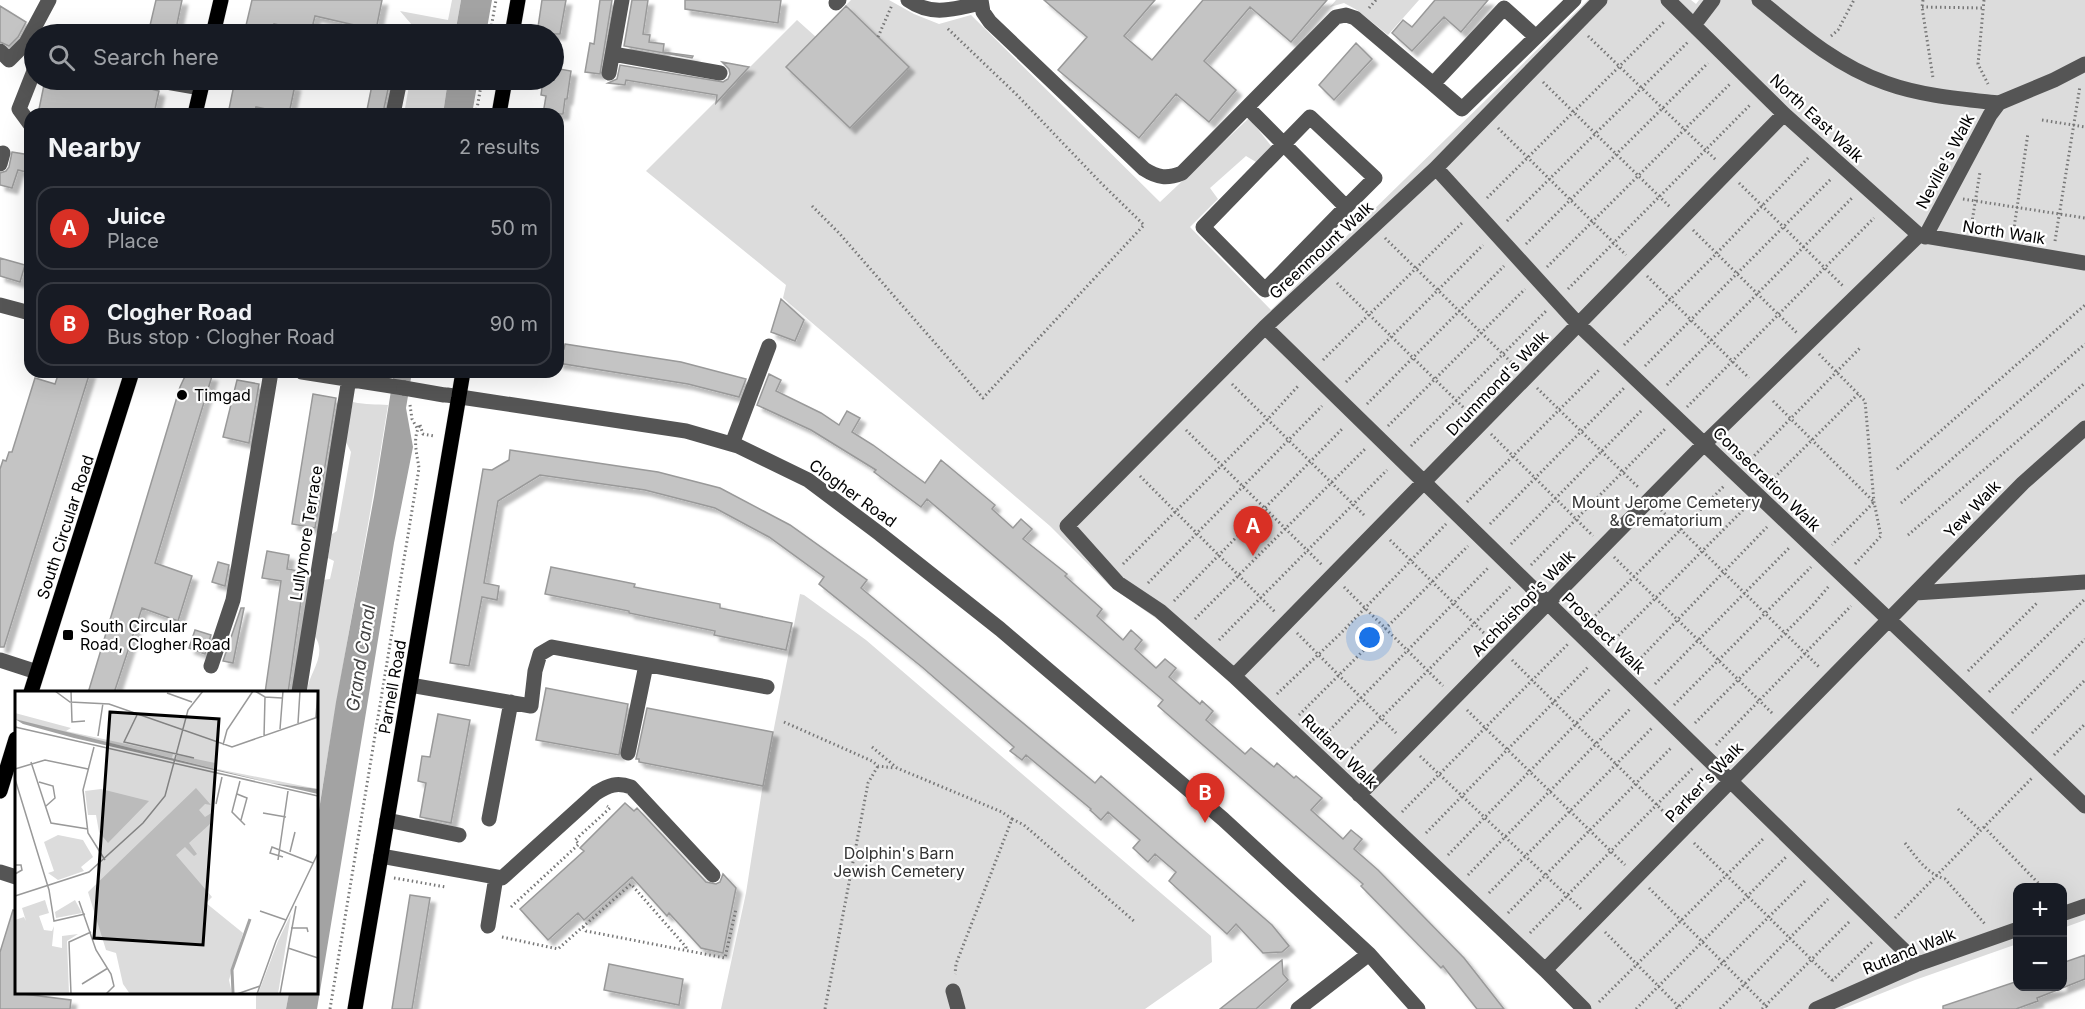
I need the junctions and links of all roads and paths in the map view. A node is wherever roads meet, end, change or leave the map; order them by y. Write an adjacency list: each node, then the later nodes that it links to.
1 (49, 0): 21 (street)
2 (221, 0): 22 (main road)
3 (496, 0): 23 (path)
4 (518, 0): 24 (main road)
5 (622, 0): 32 (street)
6 (894, 0): 27 (path)
7 (908, 0): 20 (street)
8 (1574, 0): 26 (street)
9 (1600, 0): 55 (street, Greenmount Walk)
10 (1713, 0): 25 (street)
11 (1759, 0): 31 (street)
12 (1854, 0): 31 (path)
13 (1923, 0): 18 (path)
14 (1984, 0): 19 (path)
15 (981, 1): 20 (street); 52 (street)
16 (1508, 4): 26 (street); 38 (street)
17 (1673, 5): 25 (street, North East Walk); 62 (path)
18 (1922, 7): 19 (path); 46 (path)
19 (1983, 8): 39 (path)
20 (930, 10): 71 (path)
21 (36, 24)
22 (215, 24)
23 (492, 24)
24 (514, 24)
25 (1696, 27): 30 (street, North East Walk); 66 (path)
26 (1535, 36): 38 (street)
27 (878, 37)
28 (24, 45): 29 (street)
29 (0, 51)
30 (1720, 51): 34 (street, North East Walk); 69 (path)
31 (1823, 51): 46 (street)
32 (613, 54): 36 (street); 37 (street)
33 (2085, 64): 35 (street)
34 (1742, 72): 45 (street, North East Walk); 78 (path)
35 (2070, 72): 47 (street); 57 (path)
36 (720, 73)
37 (609, 74)
38 (1433, 84): 52 (street)
39 (1989, 89)
40 (26, 90): 54 (street)
41 (201, 90): 48 (main road)
42 (398, 90): 49 (street)
43 (480, 90): 50 (path)
44 (503, 90): 51 (main road)
45 (1762, 93): 53 (street, North East Walk); 82 (path)
46 (1935, 95): 47 (street)
47 (1999, 103): 68 (street, Neville's Walk)
48 (196, 108)
49 (394, 108)
50 (477, 108)
51 (500, 108)
52 (1248, 108): 60 (street)
53 (1784, 114): 61 (street, North East Walk); 88 (street, Drummond's Walk)
54 (24, 116)
55 (1486, 117): 62 (path); 63 (street, Greenmount Walk)
56 (2042, 120): 57 (path)
57 (2074, 126): 58 (path); 76 (path)
58 (2085, 127)
59 (2028, 133): 74 (path)
60 (1285, 145): 73 (street); 73 (street); 73 (street)
61 (1819, 146): 64 (street, North East Walk); 93 (path)
62 (1528, 158): 66 (path); 75 (path)
63 (1437, 168): 75 (street, Consecration Walk); 79 (street, Greenmount Walk)
64 (1843, 168): 67 (street, North East Walk); 100 (path)
65 (1981, 168): 70 (path)
66 (1549, 178): 69 (path); 80 (path)
67 (1864, 186): 72 (street, North East Walk); 105 (path)
68 (1947, 196): 70 (path); 81 (street, Neville's Walk)
69 (1570, 200): 78 (path); 85 (path)
70 (1975, 201): 74 (path); 83 (path)
71 (812, 206)
72 (1886, 206): 81 (street, North East Walk); 113 (path)
73 (1346, 207)
74 (2017, 207): 76 (path); 84 (path)
75 (1475, 210): 80 (street, Consecration Walk); 89 (path)
76 (2059, 214): 77 (path); 86 (path)
77 (2085, 218)
78 (1593, 222): 82 (path); 91 (path)
79 (1372, 228): 89 (path); 90 (street, Greenmount Walk)
80 (1496, 233): 85 (street, Consecration Walk); 92 (path)
81 (1922, 236): 83 (street, North Walk); 106 (street, Archbishop's Walk)
82 (1614, 243): 88 (path); 94 (path)
83 (1968, 244): 84 (street, North Walk)
84 (2010, 251): 86 (street, North Walk)
85 (1515, 255): 91 (street, Consecration Walk); 97 (path)
86 (2052, 258): 87 (street, North Walk)
87 (2085, 263)
88 (1636, 266): 93 (path); 101 (street, Drummond's Walk)
89 (1416, 268): 92 (path); 99 (path)
90 (1325, 272): 99 (path); 102 (street, Greenmount Walk)
91 (1536, 278): 94 (street, Consecration Walk); 103 (path)
92 (1438, 289): 97 (path); 104 (path)
93 (1670, 299): 100 (path); 112 (path)
94 (1557, 301): 101 (street, Consecration Walk); 110 (path)
95 (0, 305): 98 (street)
96 (2085, 305): 153 (path)
97 (1459, 310): 103 (path); 111 (path)
98 (24, 311)
99 (1369, 314): 104 (path); 115 (path)
100 (1691, 320): 105 (path); 117 (path)
101 (1579, 325): 112 (street, Consecration Walk); 122 (street, Drummond's Walk)
102 (1265, 327): 114 (street, Greenmount Walk); 115 (street, Prospect Walk)
103 (1482, 333): 110 (path); 123 (path)
104 (1391, 336): 111 (path); 126 (path)
105 (1712, 340): 113 (path); 129 (path)
106 (1807, 343): 116 (path); 125 (street, Archbishop's Walk)
107 (2085, 344): 164 (path)
108 (769, 346): 146 (street)
109 (1860, 348): 116 (path)
110 (1503, 354): 122 (path); 130 (path)
111 (1413, 357): 123 (path); 133 (path)
112 (1612, 357): 117 (street, Consecration Walk); 132 (path)
113 (1733, 362): 125 (path); 134 (path)
114 (1221, 372): 135 (street, Greenmount Walk); 136 (path)
115 (1311, 372): 126 (street, Prospect Walk); 136 (path)
116 (1836, 372): 127 (path); 137 (path)
117 (1634, 377): 129 (street, Consecration Walk); 141 (path)
118 (130, 378): 219 (main road, South Circular Road)
119 (271, 378): 217 (street)
120 (353, 378): 128 (street, Clogher Road, bridge); 230 (street, Lullymore Terrace)
121 (462, 378): 128 (main road, Parnell Road)
122 (1527, 378): 132 (path); 138 (street, Drummond's Walk)
123 (1436, 379): 130 (path); 143 (path)
124 (2085, 383): 174 (path)
125 (1760, 389): 137 (path); 147 (street, Archbishop's Walk)
126 (1334, 394): 133 (street, Prospect Walk); 144 (path)
127 (1857, 394): 145 (path); 163 (path)
128 (460, 397): 146 (street, Clogher Road); 227 (main road, Parnell Road)
129 (1655, 397): 134 (street, Consecration Walk); 148 (path)
130 (1456, 400): 138 (path); 150 (path)
131 (409, 409): 140 (path)
132 (1559, 410): 141 (path); 149 (path)
133 (1355, 416): 143 (street, Prospect Walk); 151 (path)
134 (1677, 418): 147 (street, Consecration Walk); 154 (path)
135 (1174, 419): 152 (path); 170 (street, Greenmount Walk)
136 (1268, 419): 144 (path); 152 (path)
137 (1790, 419): 145 (path); 155 (path)
138 (1481, 424): 149 (path); 158 (street, Drummond's Walk)
139 (2085, 428): 192 (street, Yew Walk)
140 (417, 429): 142 (path); 328 (path)
141 (1581, 431): 148 (path); 156 (path)
142 (434, 436)
143 (1377, 437): 150 (street, Prospect Walk); 157 (path)
144 (1288, 440): 151 (path); 159 (path)
145 (1812, 440): 160 (path); 163 (path)
146 (732, 444): 317 (street, Clogher Road)
147 (1704, 444): 155 (street, Consecration Walk); 162 (street, Archbishop's Walk)
148 (1602, 452): 154 (path); 161 (path)
149 (1513, 456): 156 (path); 167 (path)
150 (1399, 458): 158 (street, Prospect Walk); 165 (path)
151 (1310, 462): 157 (path); 166 (path)
152 (1222, 465): 159 (path); 183 (path)
153 (1897, 470)
154 (1623, 473): 162 (path); 169 (path)
155 (1736, 474): 160 (street, Consecration Walk); 173 (path)
156 (1535, 478): 161 (path); 175 (path)
157 (1332, 483): 165 (path); 171 (path)
158 (1424, 483): 167 (street, Prospect Walk); 172 (street, Drummond's Walk)
159 (1243, 485): 166 (path); 194 (path)
160 (1758, 495): 168 (street, Consecration Walk); 179 (path)
161 (1555, 498): 169 (path); 180 (path)
162 (1650, 499): 173 (path); 177 (street, Archbishop's Walk)
163 (1874, 502): 185 (path)
164 (1901, 503)
165 (1353, 504): 172 (path); 178 (path)
166 (1265, 507): 171 (path); 200 (path)
167 (1456, 514): 175 (street, Prospect Walk); 181 (path)
168 (1779, 515): 176 (street, Consecration Walk); 182 (path)
169 (1577, 520): 177 (path); 186 (path)
170 (1067, 526): 183 (street, Rutland Walk)
171 (1286, 529): 178 (path); 205 (path)
172 (1378, 529): 181 (path); 184 (street, Drummond's Walk)
173 (1681, 530): 179 (path); 187 (path)
174 (1908, 535)
175 (1479, 536): 180 (street, Prospect Walk); 188 (path)
176 (1801, 537): 185 (street, Consecration Walk); 191 (path)
177 (1603, 546): 187 (path); 198 (street, Archbishop's Walk)
178 (1307, 550): 184 (path); 212 (path)
179 (1703, 552): 182 (path); 195 (path)
180 (1499, 556): 186 (street, Prospect Walk); 197 (path)
181 (1410, 561): 188 (path); 199 (path)
182 (1724, 572): 191 (path); 201 (path)
183 (1110, 575): 194 (street, Rutland Walk)
184 (1333, 575): 199 (path); 220 (street, Drummond's Walk)
185 (1842, 575): 193 (street, Consecration Walk); 207 (path)
186 (1520, 576): 198 (street, Prospect Walk); 203 (path)
187 (1634, 576): 195 (path); 206 (path)
188 (1432, 582): 197 (path); 204 (path)
189 (2085, 582): 190 (street)
190 (2044, 584): 192 (street); 226 (path)
191 (1744, 593): 207 (path); 209 (path)
192 (1915, 593): 202 (street, Yew Walk)
193 (1862, 594): 202 (street, Consecration Walk); 213 (path)
194 (1136, 595): 200 (street, Rutland Walk)
195 (1656, 598): 201 (path); 214 (path)
196 (2085, 599): 236 (path)
197 (1453, 603): 203 (path); 210 (path)
198 (1548, 603): 206 (street, Prospect Walk); 211 (street, Archbishop's Walk)
199 (1365, 608): 204 (path); 237 (path)
200 (1163, 614): 205 (street, Rutland Walk)
201 (1678, 620): 209 (path); 221 (path)
202 (1888, 620): 222 (street, Parker's Walk); 226 (street, Consecration Walk)
203 (1474, 623): 211 (path); 218 (path)
204 (1386, 629): 210 (path); 243 (path)
205 (1183, 631): 212 (street, Rutland Walk)
206 (1578, 633): 214 (street, Prospect Walk); 225 (path)
207 (1785, 633): 213 (path); 223 (path)
208 (2085, 639): 242 (path)
209 (1698, 641): 223 (path); 231 (path)
210 (1407, 650): 218 (path); 249 (path)
211 (1501, 650): 225 (path); 232 (street, Archbishop's Walk)
212 (1207, 652): 220 (street, Rutland Walk)
213 (1806, 653): 222 (path); 233 (path)
214 (1600, 654): 221 (street, Prospect Walk); 235 (path)
215 (0, 660): 219 (street)
216 (646, 664): 228 (street); 234 (street); 251 (street)
217 (211, 666)
218 (1428, 671): 232 (path); 257 (path)
219 (38, 672): 229 (main road, South Circular Road)
220 (1234, 676): 237 (street, Rutland Walk)
221 (1623, 676): 231 (street, Prospect Walk); 239 (path)
222 (1831, 678): 241 (street, Parker's Walk)
223 (1738, 680): 233 (path); 245 (path)
224 (2085, 680): 247 (path)
225 (1532, 681): 235 (path); 244 (path)
226 (1956, 683): 236 (street, Consecration Walk)
227 (410, 685): 234 (street); 270 (main road, Parnell Road)
228 (767, 687)
229 (32, 691)
230 (299, 691)
231 (1643, 696): 245 (street, Prospect Walk); 246 (path)
232 (1455, 698): 244 (path); 264 (street, Archbishop's Walk)
233 (1759, 701): 241 (path); 252 (path)
234 (511, 702): 268 (street)
235 (1553, 702): 239 (path); 250 (path)
236 (1977, 704): 242 (street, Consecration Walk)
237 (1265, 705): 243 (street, Rutland Walk)
238 (784, 722): 254 (path)
239 (1575, 723): 246 (path); 258 (path)
240 (2085, 724): 255 (path)
241 (1785, 725): 259 (street, Parker's Walk)
242 (2000, 726): 247 (street, Consecration Walk)
243 (1288, 727): 249 (street, Rutland Walk)
244 (1486, 728): 250 (path); 271 (path)
245 (1683, 735): 252 (street, Prospect Walk); 260 (path)
246 (1596, 744): 260 (path); 262 (path)
247 (2020, 745): 255 (street, Consecration Walk)
248 (872, 747): 256 (path)
249 (1311, 749): 257 (street, Rutland Walk)
250 (1507, 749): 258 (path); 278 (path)
251 (628, 753)
252 (1705, 756): 259 (street, Prospect Walk); 265 (path)
253 (14, 757): 261 (main road)
254 (878, 766): 256 (path); 330 (path)
255 (2043, 766): 266 (street, Consecration Walk); 273 (path)
256 (897, 768): 269 (path)
257 (1332, 769): 264 (street, Rutland Walk)
258 (1529, 771): 262 (path); 283 (path)
259 (1730, 781): 272 (street, Prospect Walk); 275 (street, Parker's Walk)
260 (1635, 783): 265 (path); 274 (path)
261 (0, 791)
262 (1549, 791): 274 (path); 294 (path)
263 (596, 793): 285 (street); 290 (street); 299 (path)
264 (1359, 795): 271 (street, Rutland Walk)
265 (1657, 805): 275 (path); 280 (path)
266 (2085, 806)
267 (1958, 809): 273 (path)
268 (489, 819)
269 (1012, 819): 306 (path); 324 (path)
270 (387, 820): 276 (street); 281 (main road, Parnell Road)
271 (1390, 824): 278 (street, Rutland Walk)
272 (1776, 826): 279 (street, Prospect Walk); 286 (path)
273 (1982, 828): 288 (path); 292 (path)
274 (1590, 830): 280 (path); 307 (path)
275 (1682, 830): 286 (path); 287 (street, Parker's Walk)
276 (459, 835)
277 (1905, 843): 288 (path)
278 (1413, 846): 283 (street, Rutland Walk)
279 (1797, 846): 282 (street, Prospect Walk); 296 (path)
280 (1611, 851): 287 (path); 315 (path)
281 (381, 856): 290 (street); 329 (main road, Parnell Road)
282 (1818, 867): 295 (street, Prospect Walk); 304 (path)
283 (1437, 868): 294 (street, Rutland Walk)
284 (0, 872): 289 (street)
285 (713, 875)
286 (1726, 875): 296 (path); 305 (path)
287 (1636, 876): 305 (path); 321 (street, Parker's Walk)
288 (1936, 876): 310 (path); 312 (path)
289 (15, 877)
290 (496, 877): 309 (street)
291 (394, 878): 293 (path)
292 (2038, 883)
293 (448, 887)
294 (1457, 887): 307 (street, Rutland Walk)
295 (1839, 888): 301 (street, Prospect Walk); 313 (path)
296 (1747, 896): 304 (path); 314 (path)
297 (506, 902): 299 (path)
298 (2085, 906): 303 (street)
299 (511, 907): 302 (path)
300 (736, 909): 316 (path)
301 (1862, 909): 310 (street, Prospect Walk); 318 (path)
302 (506, 912)
303 (2067, 912)
304 (1769, 917): 313 (path); 319 (path)
305 (1681, 920): 314 (path); 326 (path)
306 (1135, 922)
307 (1497, 925): 315 (street, Rutland Walk)
308 (583, 927): 309 (path); 316 (path); 316 (path)
309 (496, 928)
310 (1883, 930): 320 (street, Prospect Walk); 322 (path)
311 (2013, 932): 312 (street, Rutland Walk)
312 (1996, 937): 320 (street, Rutland Walk)
313 (1790, 938): 318 (path); 323 (path)
314 (1702, 941): 319 (path); 334 (path)
315 (1519, 945): 321 (street, Rutland Walk)
316 (686, 950)
317 (1369, 954): 332 (street); 333 (street, Clogher Road)
318 (1812, 960): 322 (path); 327 (path)
319 (1723, 962): 323 (path); 335 (path)
320 (1918, 964): 325 (street, Rutland Walk)
321 (1545, 970): 326 (street, Rutland Walk)
322 (1832, 981): 325 (path)
323 (1745, 984): 327 (path); 336 (path)
324 (953, 991): 331 (street)
325 (1847, 995): 338 (street, Rutland Walk)
326 (1591, 1006)
327 (1767, 1007): 337 (path)
328 (330, 1009)
329 (355, 1009)
330 (825, 1009)
331 (958, 1009)
332 (1298, 1009)
333 (1418, 1009)
334 (1636, 1009)
335 (1676, 1009)
336 (1720, 1009)
337 (1762, 1009)
338 (1816, 1009)

